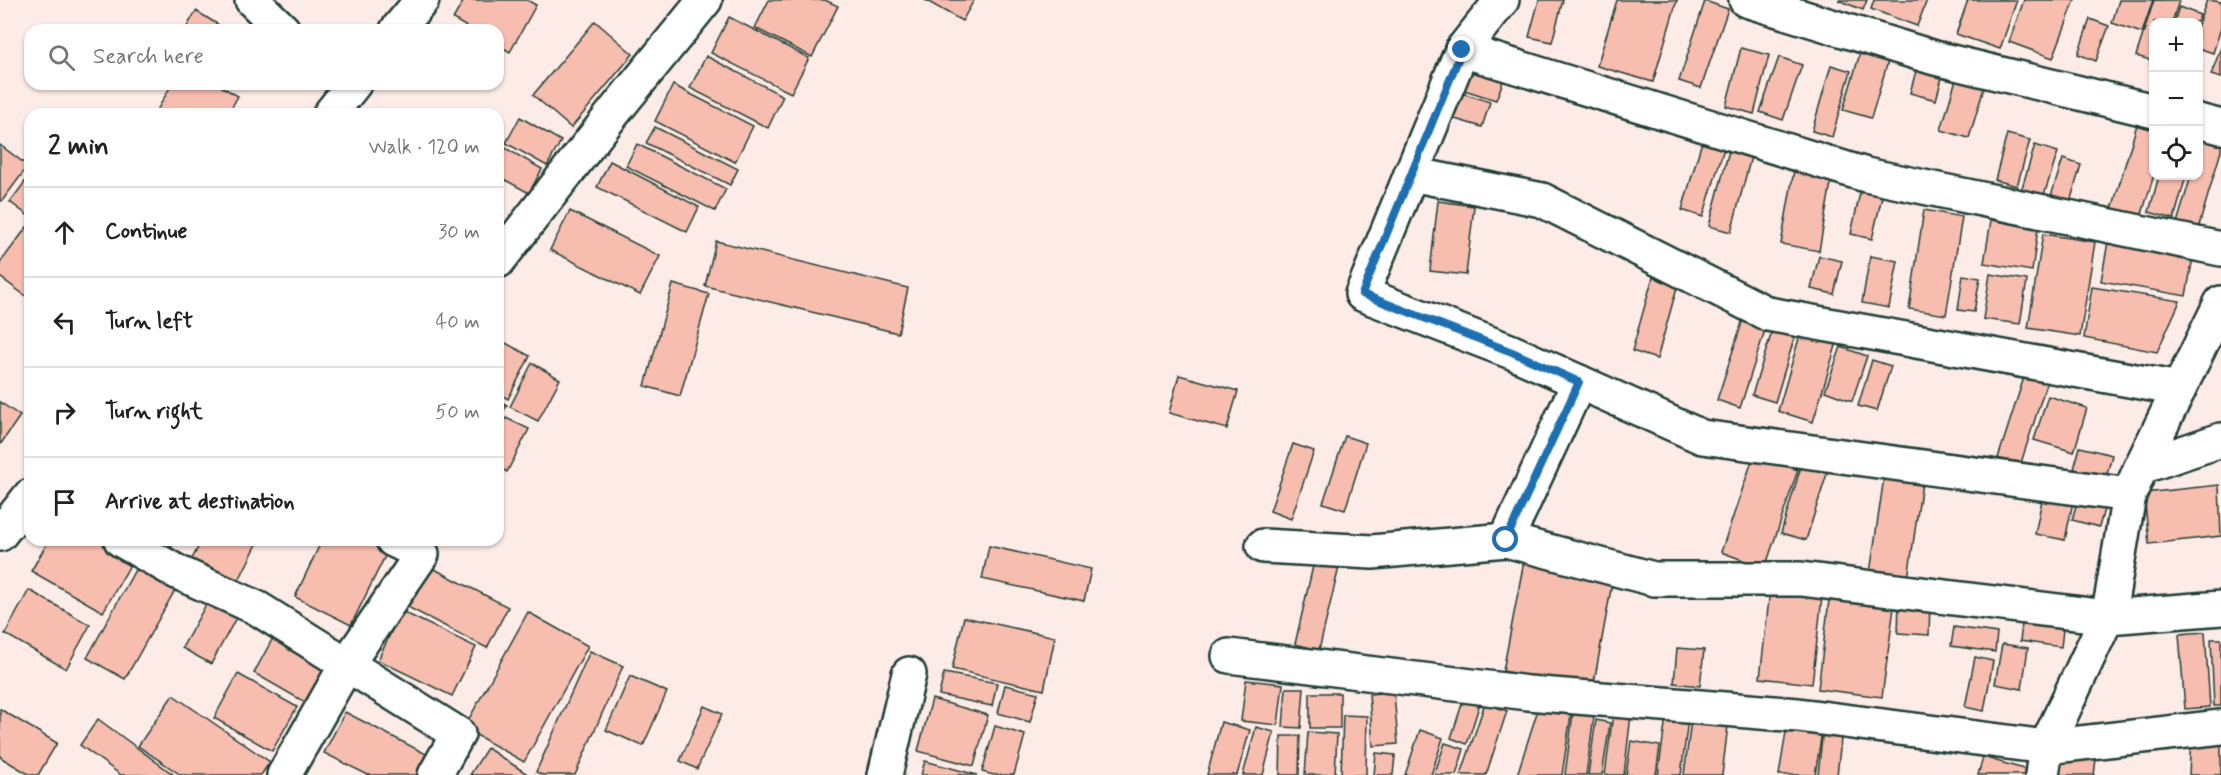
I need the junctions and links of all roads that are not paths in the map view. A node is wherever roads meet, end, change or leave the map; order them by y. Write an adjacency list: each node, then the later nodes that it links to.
1 (252, 0): 6 (street)
2 (422, 0): 7 (street)
3 (705, 0): 14 (street)
4 (1502, 0): 8 (street)
5 (1746, 0): 9 (street)
6 (277, 24)
7 (403, 24)
8 (1462, 50): 12 (street); 13 (street)
9 (2149, 110)
10 (2203, 122): 11 (street)
11 (2221, 127)
12 (1411, 174): 16 (street); 17 (street)
13 (2221, 249)
14 (504, 253)
15 (2221, 303): 17 (street)
16 (1579, 382): 19 (street); 22 (street)
17 (2179, 389): 19 (street)
18 (2221, 440): 19 (street)
19 (2135, 481): 27 (street)
20 (24, 504): 21 (street)
21 (1, 530)
22 (1506, 540): 25 (street); 27 (street)
23 (132, 546): 29 (street)
24 (405, 546): 29 (street)
25 (1263, 546)
26 (2221, 608): 27 (street)
27 (2107, 617): 32 (street)
28 (1229, 656): 32 (street)
29 (347, 664): 33 (street); 34 (street)
30 (909, 674): 35 (street)
31 (2221, 728): 32 (street)
32 (2044, 761)
33 (284, 775)
34 (435, 775)
35 (885, 775)

